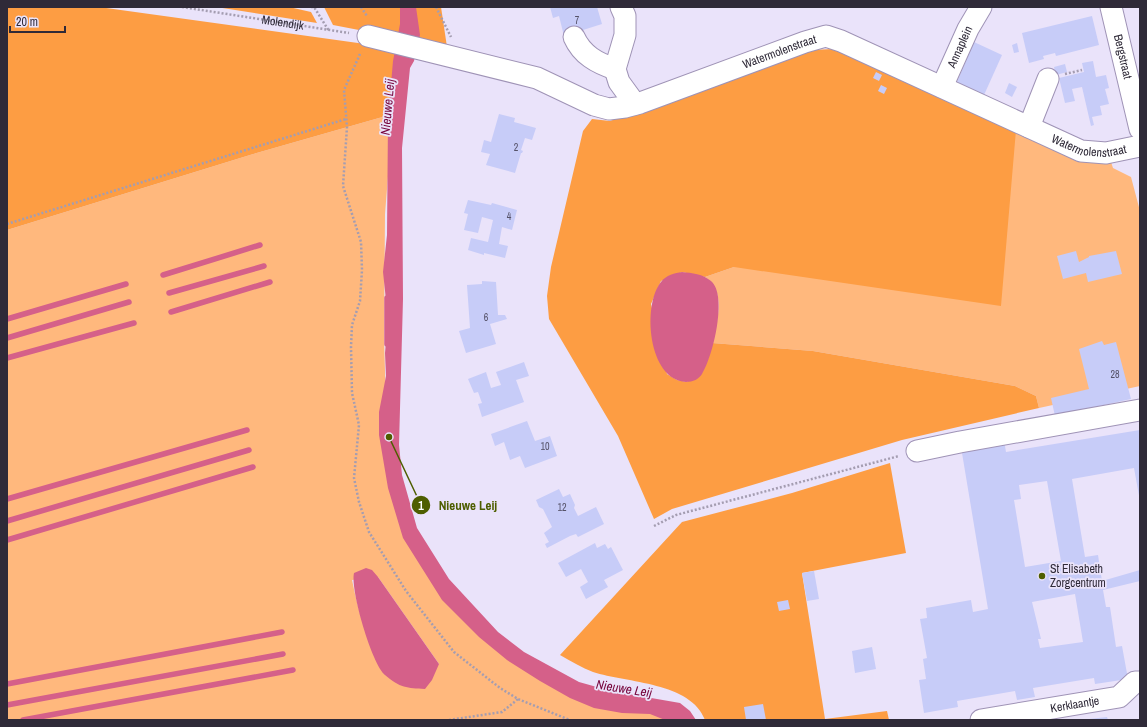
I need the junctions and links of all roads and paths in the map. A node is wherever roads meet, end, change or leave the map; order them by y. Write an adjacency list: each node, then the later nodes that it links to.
1 (182, 7): 2 (path, Molendijk)
2 (311, 7)
3 (436, 7): 9 (path)
4 (621, 7): 10 (street)
5 (981, 7): 12 (street, Annaplein)
6 (1111, 7): 16 (street, Bergstraat)
7 (574, 37): 10 (street)
8 (375, 38): 9 (street, Watermolenstraat); 14 (path)
9 (457, 58): 13 (street, Watermolenstraat)
10 (615, 69): 13 (street)
11 (1048, 79): 15 (street)
12 (942, 88): 13 (street, Watermolenstraat); 15 (street, Watermolenstraat)
13 (635, 104)
14 (346, 119): 18 (path); 23 (path)
15 (1029, 127): 17 (street, Watermolenstraat)
16 (1140, 129)
17 (1140, 146)
18 (7, 224)
19 (1140, 410): 20 (street)
20 (917, 451): 21 (path)
21 (654, 526)
22 (1140, 682): 26 (street, Kerklaantje)
23 (518, 699): 24 (path); 25 (path)
24 (449, 720)
25 (570, 720)
26 (979, 720)

